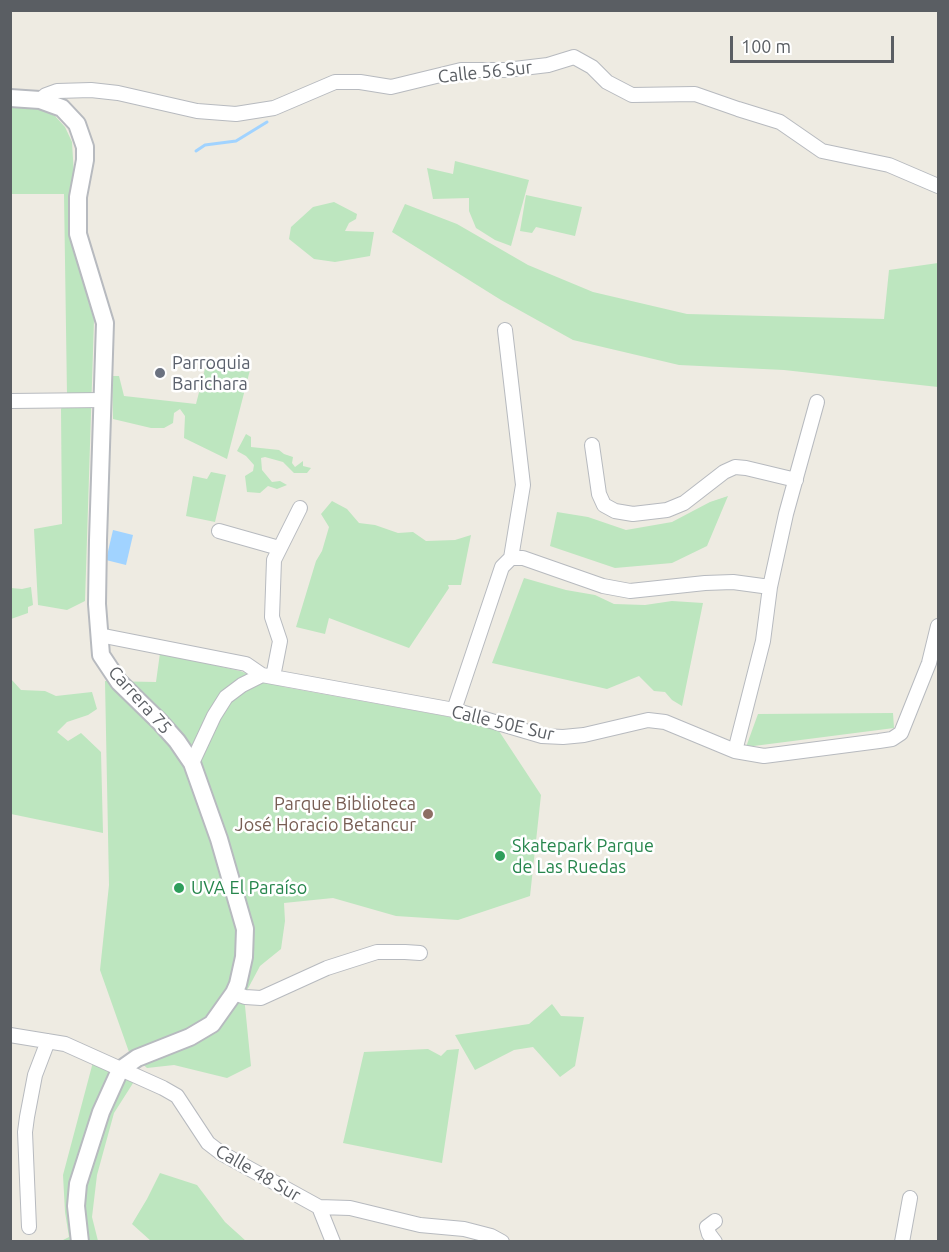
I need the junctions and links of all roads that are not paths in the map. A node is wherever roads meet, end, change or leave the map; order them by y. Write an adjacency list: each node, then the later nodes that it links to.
1 (10, 98): 2 (street, Calle 56 Sur)
2 (40, 100): 3 (street, Calle 56 Sur); 6 (street, Carrera 75)
3 (939, 186)
4 (505, 330): 13 (street)
5 (10, 400): 6 (street)
6 (103, 400): 16 (street, Carrera 75)
7 (817, 402): 9 (street)
8 (592, 445): 9 (street)
9 (796, 480): 14 (street)
10 (300, 508): 12 (street)
11 (219, 531): 12 (street)
12 (279, 548): 17 (street)
13 (511, 558): 14 (street); 18 (street)
14 (770, 587): 19 (street)
15 (939, 626): 19 (street, Calle 50E Sur)
16 (99, 634): 17 (street, Calle 50E Sur); 20 (street, Carrera 75)
17 (268, 676): 18 (street, Calle 50E Sur); 20 (street)
18 (454, 710): 19 (street, Calle 50E Sur)
19 (735, 751)
20 (192, 763): 22 (street, Carrera 75)
21 (420, 953): 22 (street)
22 (234, 993): 25 (street, Carrera 75)
23 (10, 1035): 24 (street, Calle 48 Sur)
24 (48, 1041): 25 (street, Calle 48 Sur); 29 (street)
25 (120, 1070): 27 (street, Calle 48 Sur); 30 (street)
26 (910, 1198): 34 (street)
27 (319, 1207): 31 (street); 32 (street, Calle 48 Sur)
28 (716, 1221): 33 (street)
29 (29, 1227)
30 (80, 1242)
31 (333, 1242)
32 (502, 1242)
33 (715, 1242)
34 (902, 1242)

